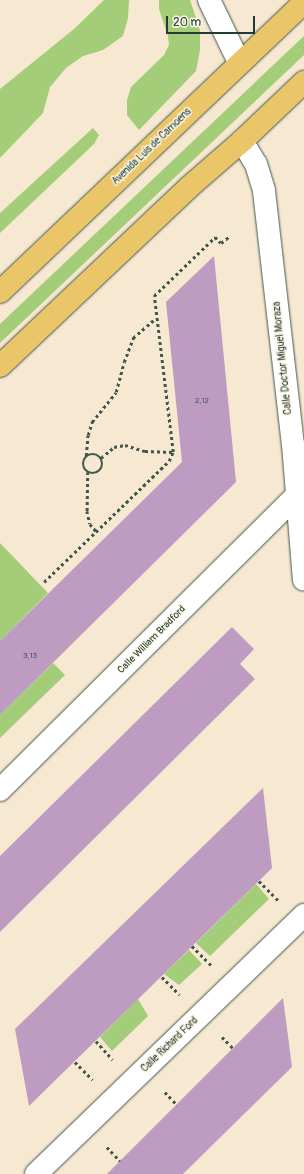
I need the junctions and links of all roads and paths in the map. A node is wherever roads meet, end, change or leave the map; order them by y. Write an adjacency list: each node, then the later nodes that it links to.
1 (209, 0): 3 (street)
2 (304, 2): 3 (main road, Avenida Luis de Camoens)
3 (240, 62): 7 (main road, Avenida Luis de Camoens)
4 (304, 82): 5 (main road)
5 (242, 142): 9 (main road); 14 (street, Calle Doctor Miguel Moraza)
6 (230, 236): 8 (path)
7 (0, 292)
8 (156, 318): 10 (path); 11 (path)
9 (0, 366)
10 (173, 452): 12 (path); 15 (path)
11 (86, 456): 12 (path); 13 (path)
12 (101, 458): 13 (path)
13 (88, 472): 15 (path)
14 (300, 492): 16 (street, Calle Doctor Miguel Moraza); 18 (street, Calle William Bradford)
15 (96, 532): 17 (path)
16 (304, 580)
17 (44, 582)
18 (0, 790)
19 (259, 881): 20 (path)
20 (278, 900)
21 (304, 915): 36 (street, Calle Richard Ford)
22 (192, 946): 23 (path)
23 (211, 965)
24 (162, 977): 25 (path)
25 (180, 995)
26 (222, 1037): 28 (path)
27 (96, 1041): 29 (path)
28 (233, 1048)
29 (113, 1060)
30 (75, 1062): 31 (path)
31 (93, 1080)
32 (164, 1092): 33 (path)
33 (177, 1104)
34 (107, 1147): 35 (path)
35 (120, 1161)
36 (36, 1174)

